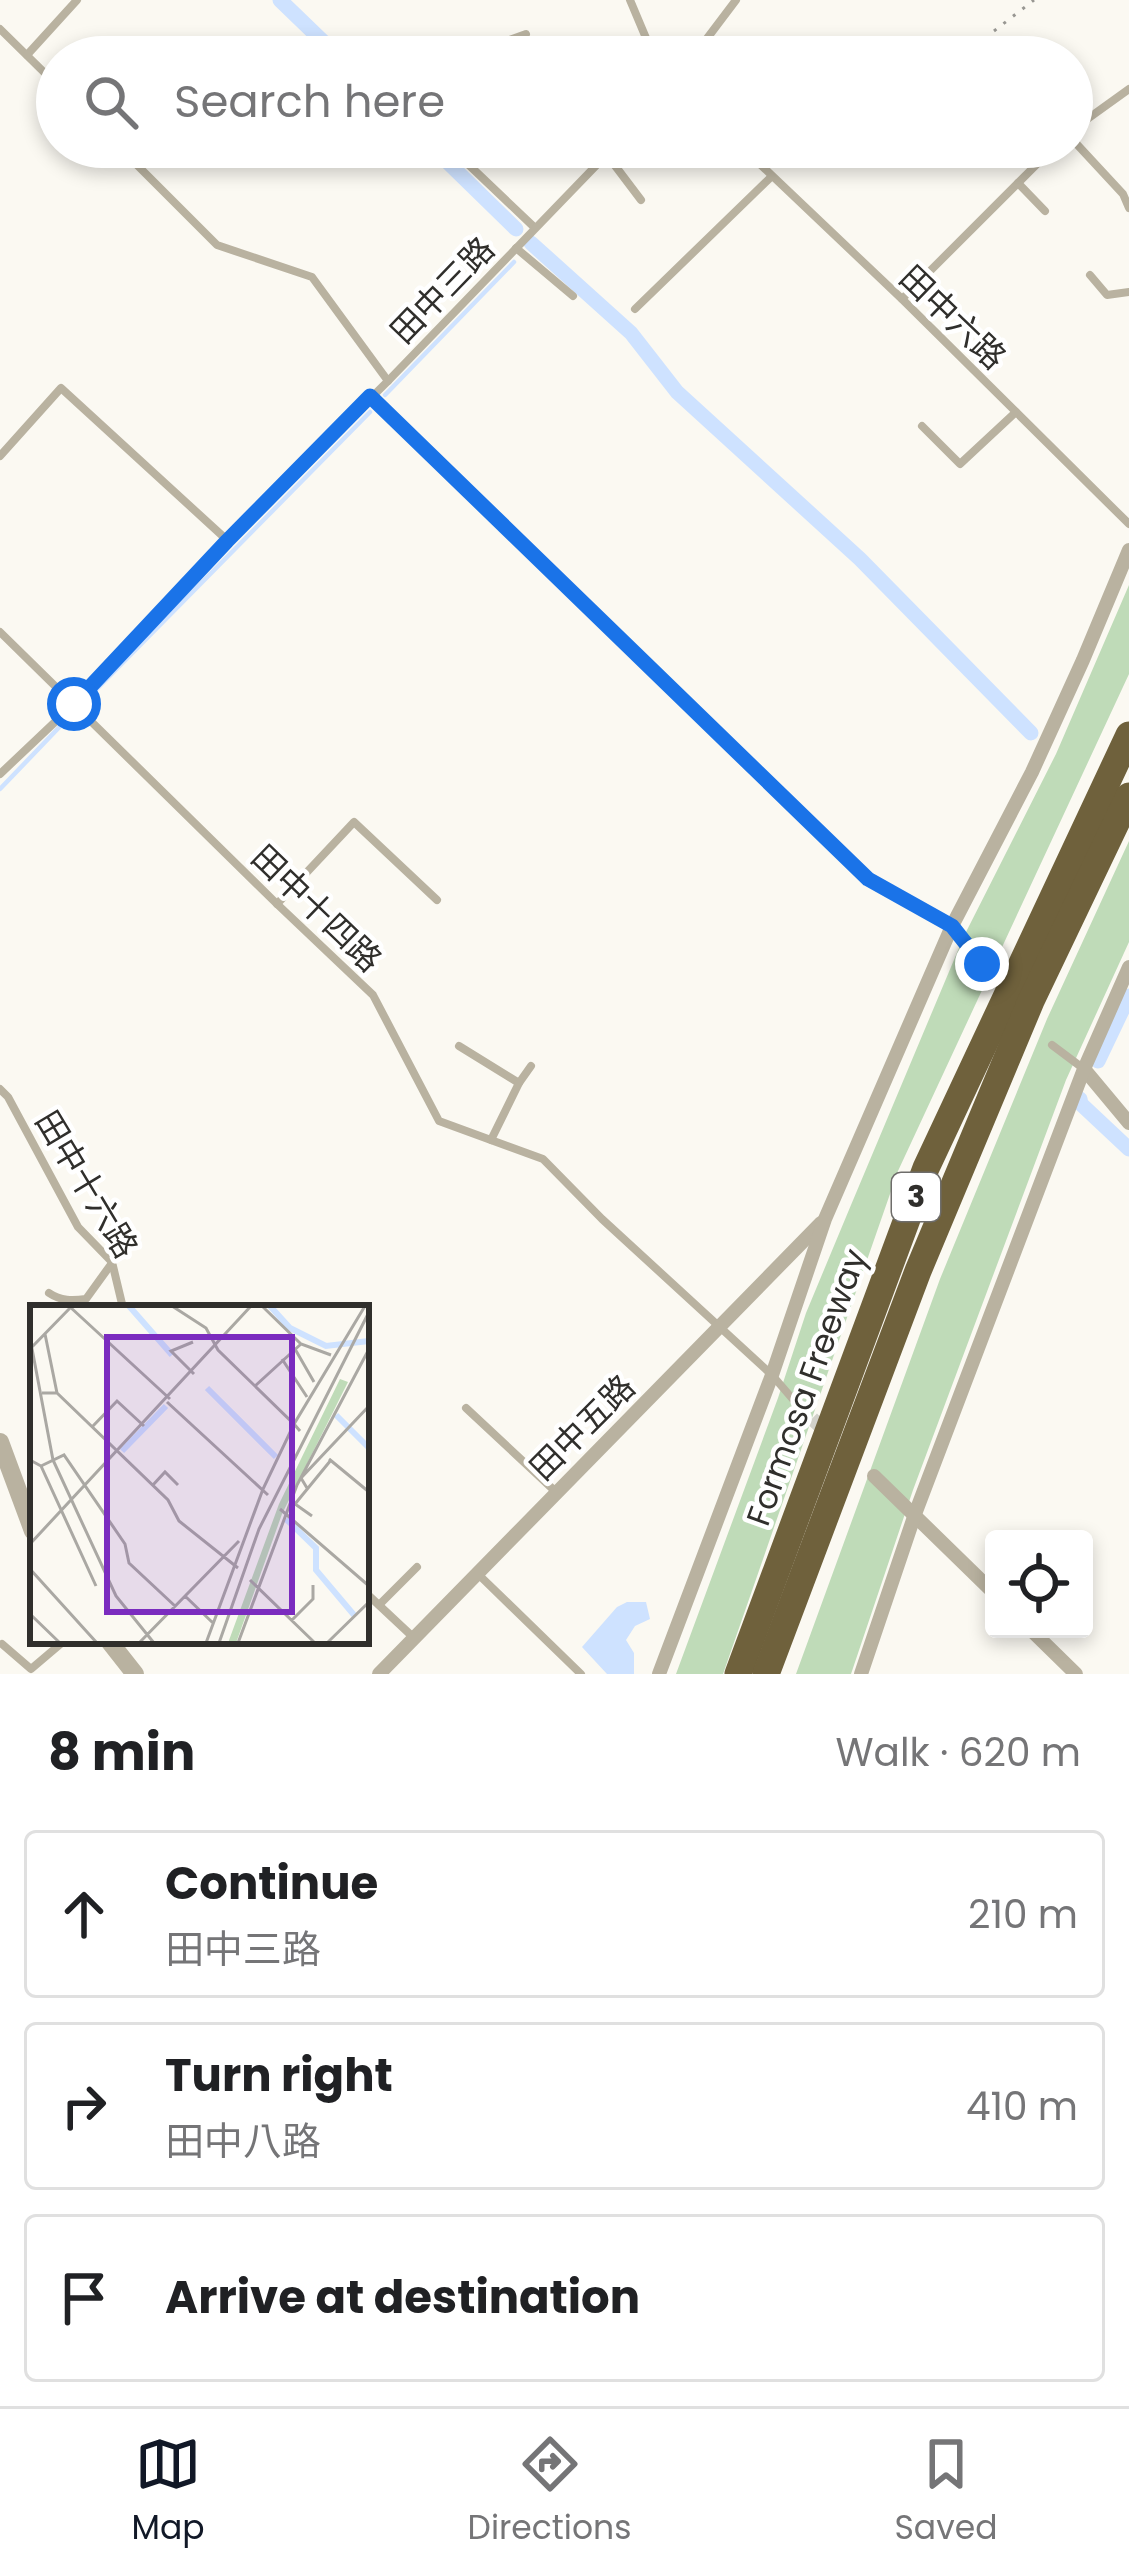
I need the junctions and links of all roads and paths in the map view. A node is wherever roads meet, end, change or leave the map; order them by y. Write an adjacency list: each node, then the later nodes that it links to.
1 (77, 0): 8 (lane)
2 (630, 0): 10 (lane)
3 (736, 0): 11 (lane)
4 (1034, 0): 6 (path)
5 (0, 29): 13 (lane)
6 (994, 31)
7 (526, 34): 9 (lane)
8 (44, 36)
9 (520, 36)
10 (645, 36)
11 (709, 36)
12 (36, 45): 13 (lane)
13 (27, 55): 14 (lane)
14 (36, 64)
15 (1129, 89): 16 (lane)
16 (1093, 117)
17 (1093, 159): 27 (lane)
18 (140, 168): 36 (lane)
19 (472, 168): 29 (lane)
20 (593, 168): 29 (lane, 田中三路)
21 (621, 168): 26 (lane)
22 (763, 168): 24 (lane, 田中六路)
23 (1033, 168): 25 (lane)
24 (772, 177): 34 (lane, 田中六路); 35 (lane)
25 (1018, 183): 28 (lane); 34 (lane)
26 (641, 200)
27 (1129, 208)
28 (1045, 211)
29 (534, 227): 30 (lane, 田中三路)
30 (516, 248): 33 (lane); 36 (lane, 田中三路)
31 (1090, 275): 32 (lane)
32 (1129, 292)
33 (573, 296)
34 (902, 299): 38 (lane, 田中六路)
35 (635, 309)
36 (388, 381): 37 (lane, 田中三路)
37 (370, 396): 42 (lane, 田中三路); 51 (lane)
38 (1016, 412): 39 (lane); 41 (lane, 田中六路)
39 (922, 426)
40 (0, 456): 42 (lane)
41 (1129, 524)
42 (227, 541): 45 (lane, 田中三路)
43 (1129, 550): 51 (street)
44 (0, 632): 45 (lane, 田中十四路)
45 (74, 704): 47 (lane, 田中三路); 50 (lane, 田中十四路)
46 (1129, 736): 89 (highway, Formosa Freeway / 3)
47 (0, 774)
48 (1129, 796): 90 (highway, Formosa Freeway / 3)
49 (437, 900): 50 (lane)
50 (277, 904): 61 (lane, 田中十四路)
51 (952, 926): 52 (lane); 62 (street)
52 (982, 964)
53 (1129, 967): 57 (street)
54 (1052, 1045): 57 (lane)
55 (459, 1046): 58 (lane)
56 (531, 1066): 58 (lane)
57 (1084, 1069): 60 (street); 73 (street)
58 (519, 1083): 61 (lane)
59 (0, 1089): 63 (lane, 田中十六路)
60 (1129, 1123)
61 (491, 1140): 66 (lane, 田中十四路)
62 (825, 1219): 66 (street, 田中五路); 67 (street)
63 (112, 1262): 64 (lane); 65 (lane, 田中十六路)
64 (49, 1293)
65 (122, 1305)
66 (718, 1328): 67 (lane, 田中十四路); 72 (street, 田中五路)
67 (772, 1375): 68 (lane, 田中十四路); 88 (street)
68 (797, 1404)
69 (466, 1408): 72 (lane)
70 (2, 1454): 74 (street)
71 (874, 1476): 73 (street)
72 (556, 1492): 76 (street, 田中五路)
73 (915, 1514): 77 (street); 91 (street)
74 (30, 1524)
75 (416, 1567): 79 (lane)
76 (478, 1573): 80 (street, 田中五路); 87 (lane)
77 (985, 1584)
78 (369, 1596): 79 (lane)
79 (379, 1605): 80 (lane)
80 (414, 1638): 86 (street, 田中五路)
81 (1039, 1638): 92 (street)
82 (2, 1643): 83 (lane)
83 (60, 1644)
84 (111, 1644): 85 (street)
85 (135, 1674)
86 (379, 1674)
87 (581, 1674)
88 (659, 1674)
89 (738, 1674)
90 (766, 1674)
91 (861, 1674)
92 (1076, 1674)

